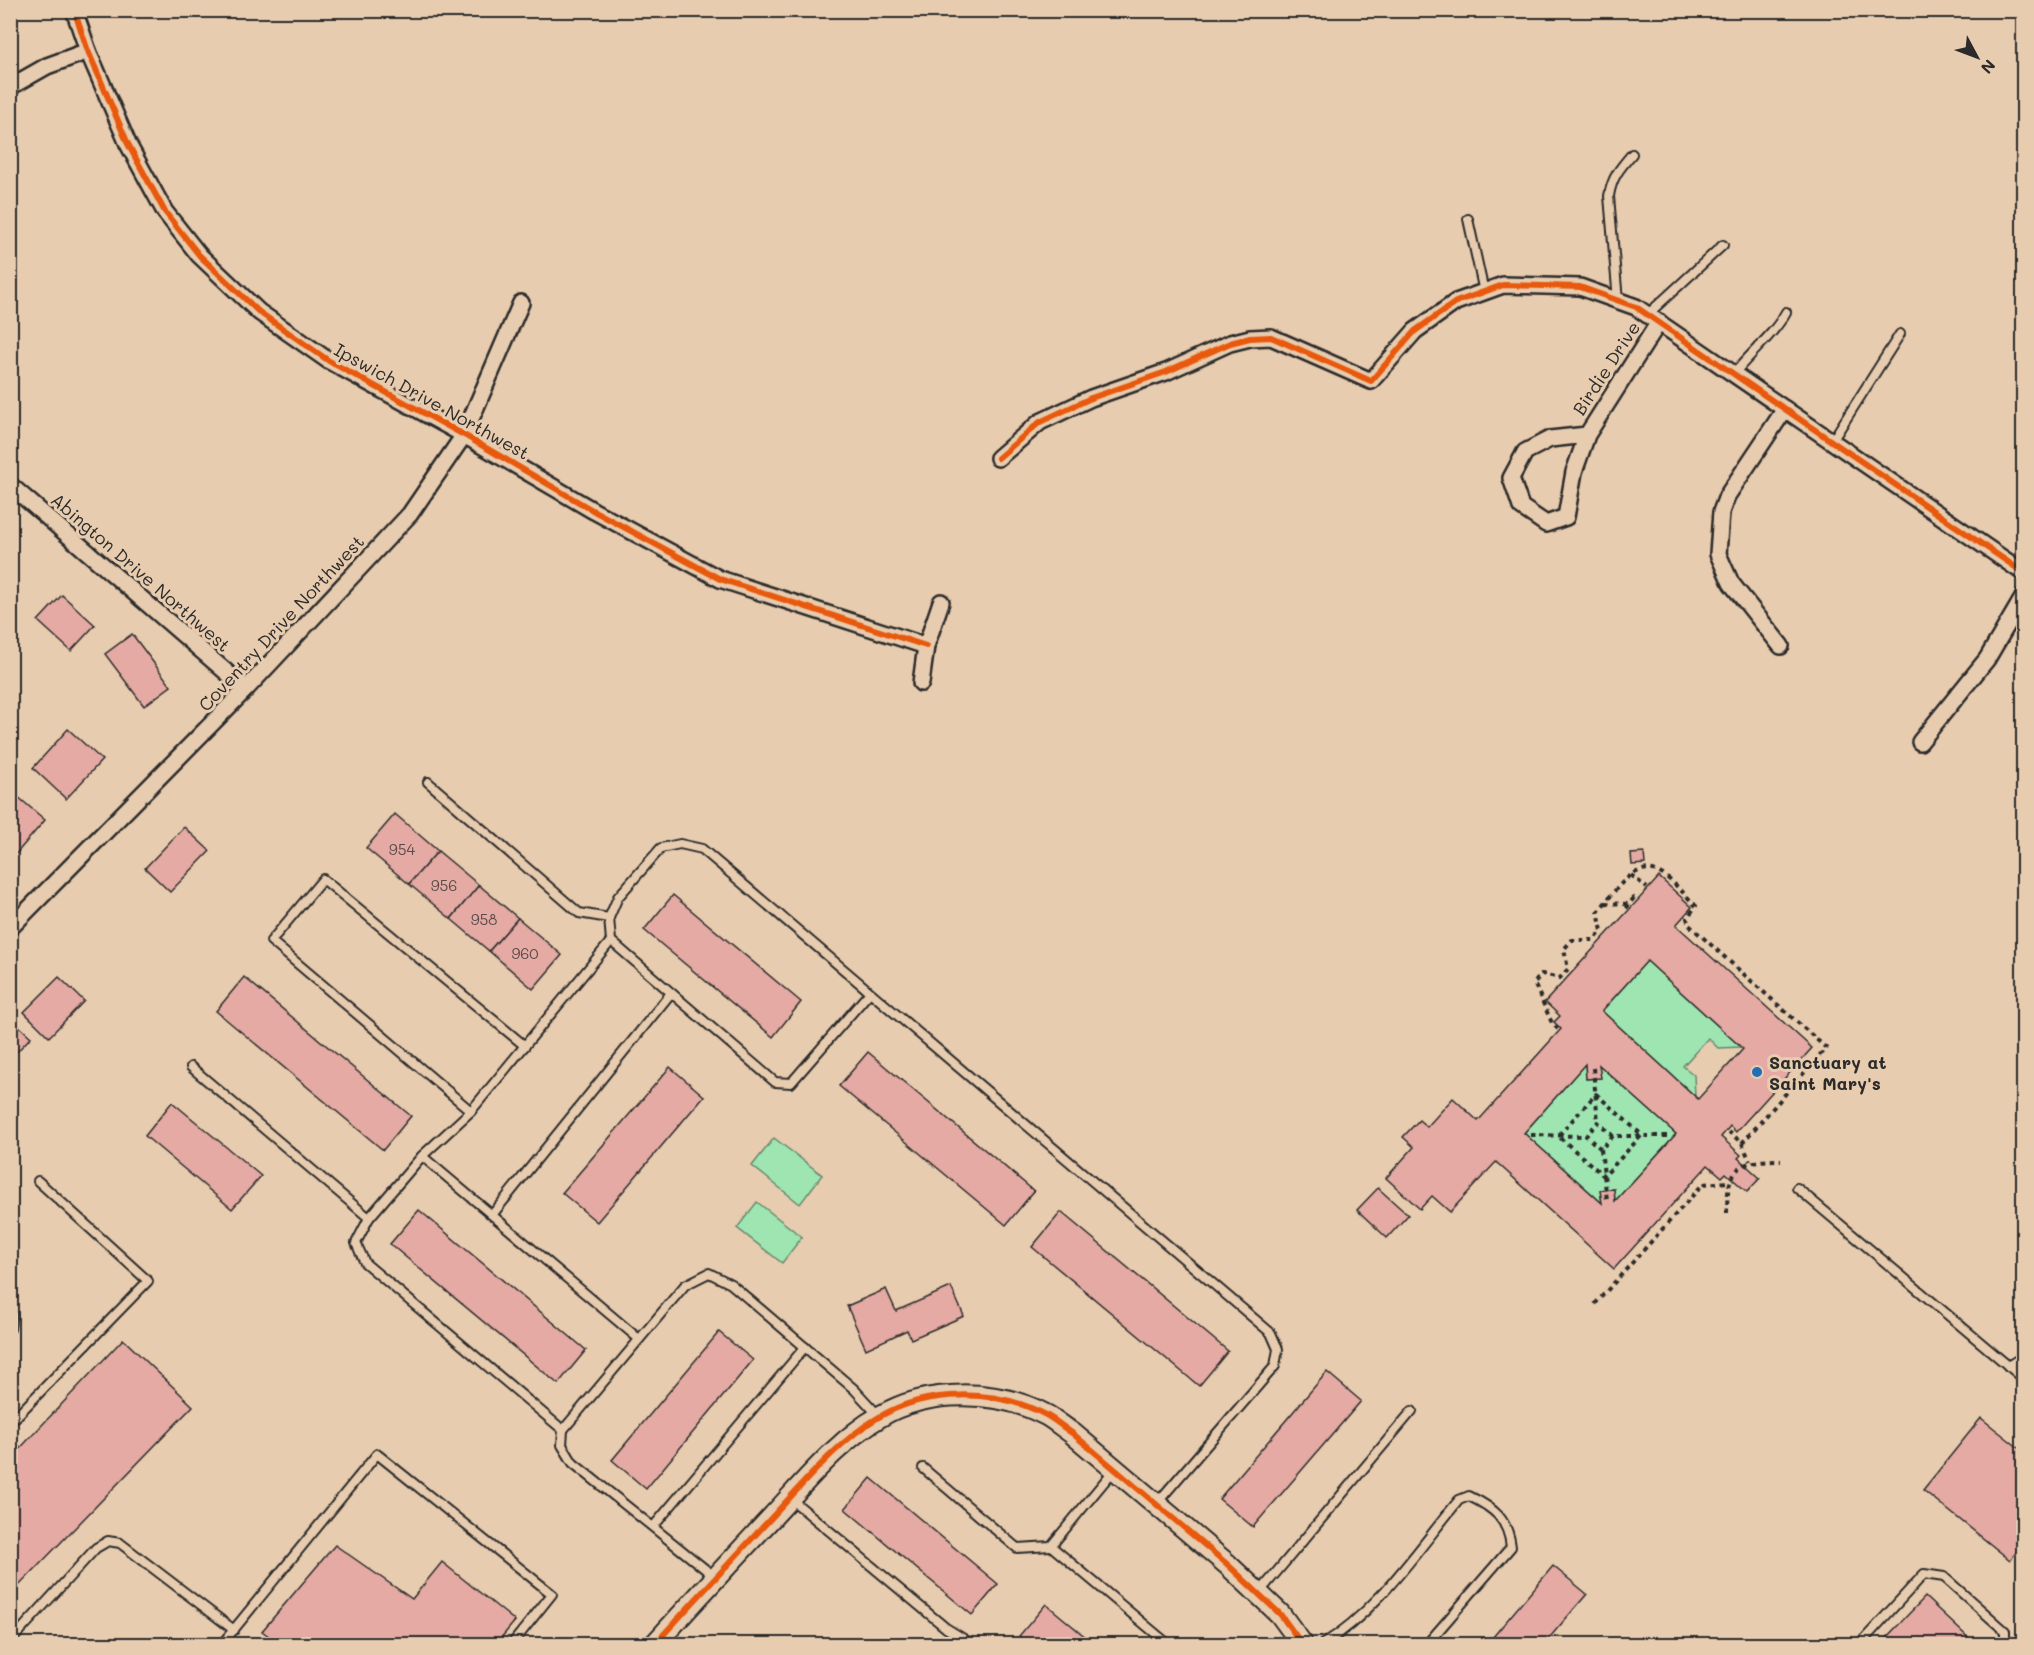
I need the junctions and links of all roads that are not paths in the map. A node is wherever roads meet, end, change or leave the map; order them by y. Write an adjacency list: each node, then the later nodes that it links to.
1 (74, 10): 2 (street, Ipswich Drive Northwest)
2 (88, 51): 3 (street); 15 (street, Ipswich Drive Northwest)
3 (10, 87)
4 (1632, 154): 8 (lane)
5 (1468, 219): 7 (lane)
6 (1723, 245): 11 (lane)
7 (1484, 292): 8 (street); 18 (street)
8 (1618, 301): 11 (street)
9 (521, 303): 15 (street, Coventry Drive Northwest)
10 (1786, 312): 13 (lane)
11 (1653, 319): 13 (street); 16 (street, Birdie Drive)
12 (1900, 334): 17 (lane)
13 (1734, 374): 14 (street)
14 (1785, 409): 17 (street); 24 (street)
15 (464, 435): 23 (street, Ipswich Drive Northwest); 26 (street, Coventry Drive Northwest)
16 (1587, 435): 16 (street, Birdie Drive)
17 (1832, 441): 20 (street)
18 (998, 458)
19 (10, 485): 26 (street, Abington Drive Northwest)
20 (2024, 573)
21 (2024, 596): 27 (street)
22 (940, 602): 23 (street)
23 (926, 646): 25 (street)
24 (1781, 646)
25 (921, 683)
26 (246, 689): 30 (street, Coventry Drive Northwest)
27 (1920, 742)
28 (428, 782): 29 (lane)
29 (609, 918): 31 (lane); 32 (lane)
30 (10, 928)
31 (611, 941): 33 (lane); 34 (lane)
32 (870, 992): 33 (lane); 56 (lane)
33 (671, 993): 40 (lane)
34 (525, 1046): 36 (lane); 36 (lane)
35 (191, 1067): 41 (lane)
36 (471, 1111): 37 (lane)
37 (422, 1156): 40 (lane); 41 (lane)
38 (38, 1181): 51 (lane)
39 (1797, 1188): 47 (lane)
40 (492, 1215): 44 (lane)
41 (369, 1218): 52 (lane)
42 (10, 1313): 43 (lane)
43 (10, 1329)
44 (639, 1339): 45 (lane); 52 (lane)
45 (805, 1347): 50 (lane); 57 (lane)
46 (2024, 1356): 47 (lane)
47 (2008, 1366): 48 (lane)
48 (2024, 1379)
49 (1412, 1411): 60 (lane)
50 (879, 1416): 54 (street); 55 (street)
51 (10, 1424)
52 (563, 1430): 57 (lane)
53 (922, 1468): 58 (lane)
54 (1115, 1469): 56 (street); 58 (lane)
55 (790, 1498): 59 (street); 66 (lane)
56 (1156, 1504): 60 (street)
57 (653, 1527): 59 (lane)
58 (1051, 1546): 67 (lane)
59 (715, 1577): 65 (street)
60 (1258, 1594): 68 (street)
61 (234, 1630): 62 (lane); 63 (lane); 64 (lane)
62 (10, 1642)
63 (222, 1644)
64 (512, 1644)
65 (655, 1644)
66 (972, 1644)
67 (1168, 1644)
68 (1302, 1644)
69 (1323, 1644): 70 (lane)
70 (1427, 1644)
71 (1860, 1644): 72 (lane)
72 (2005, 1644)

